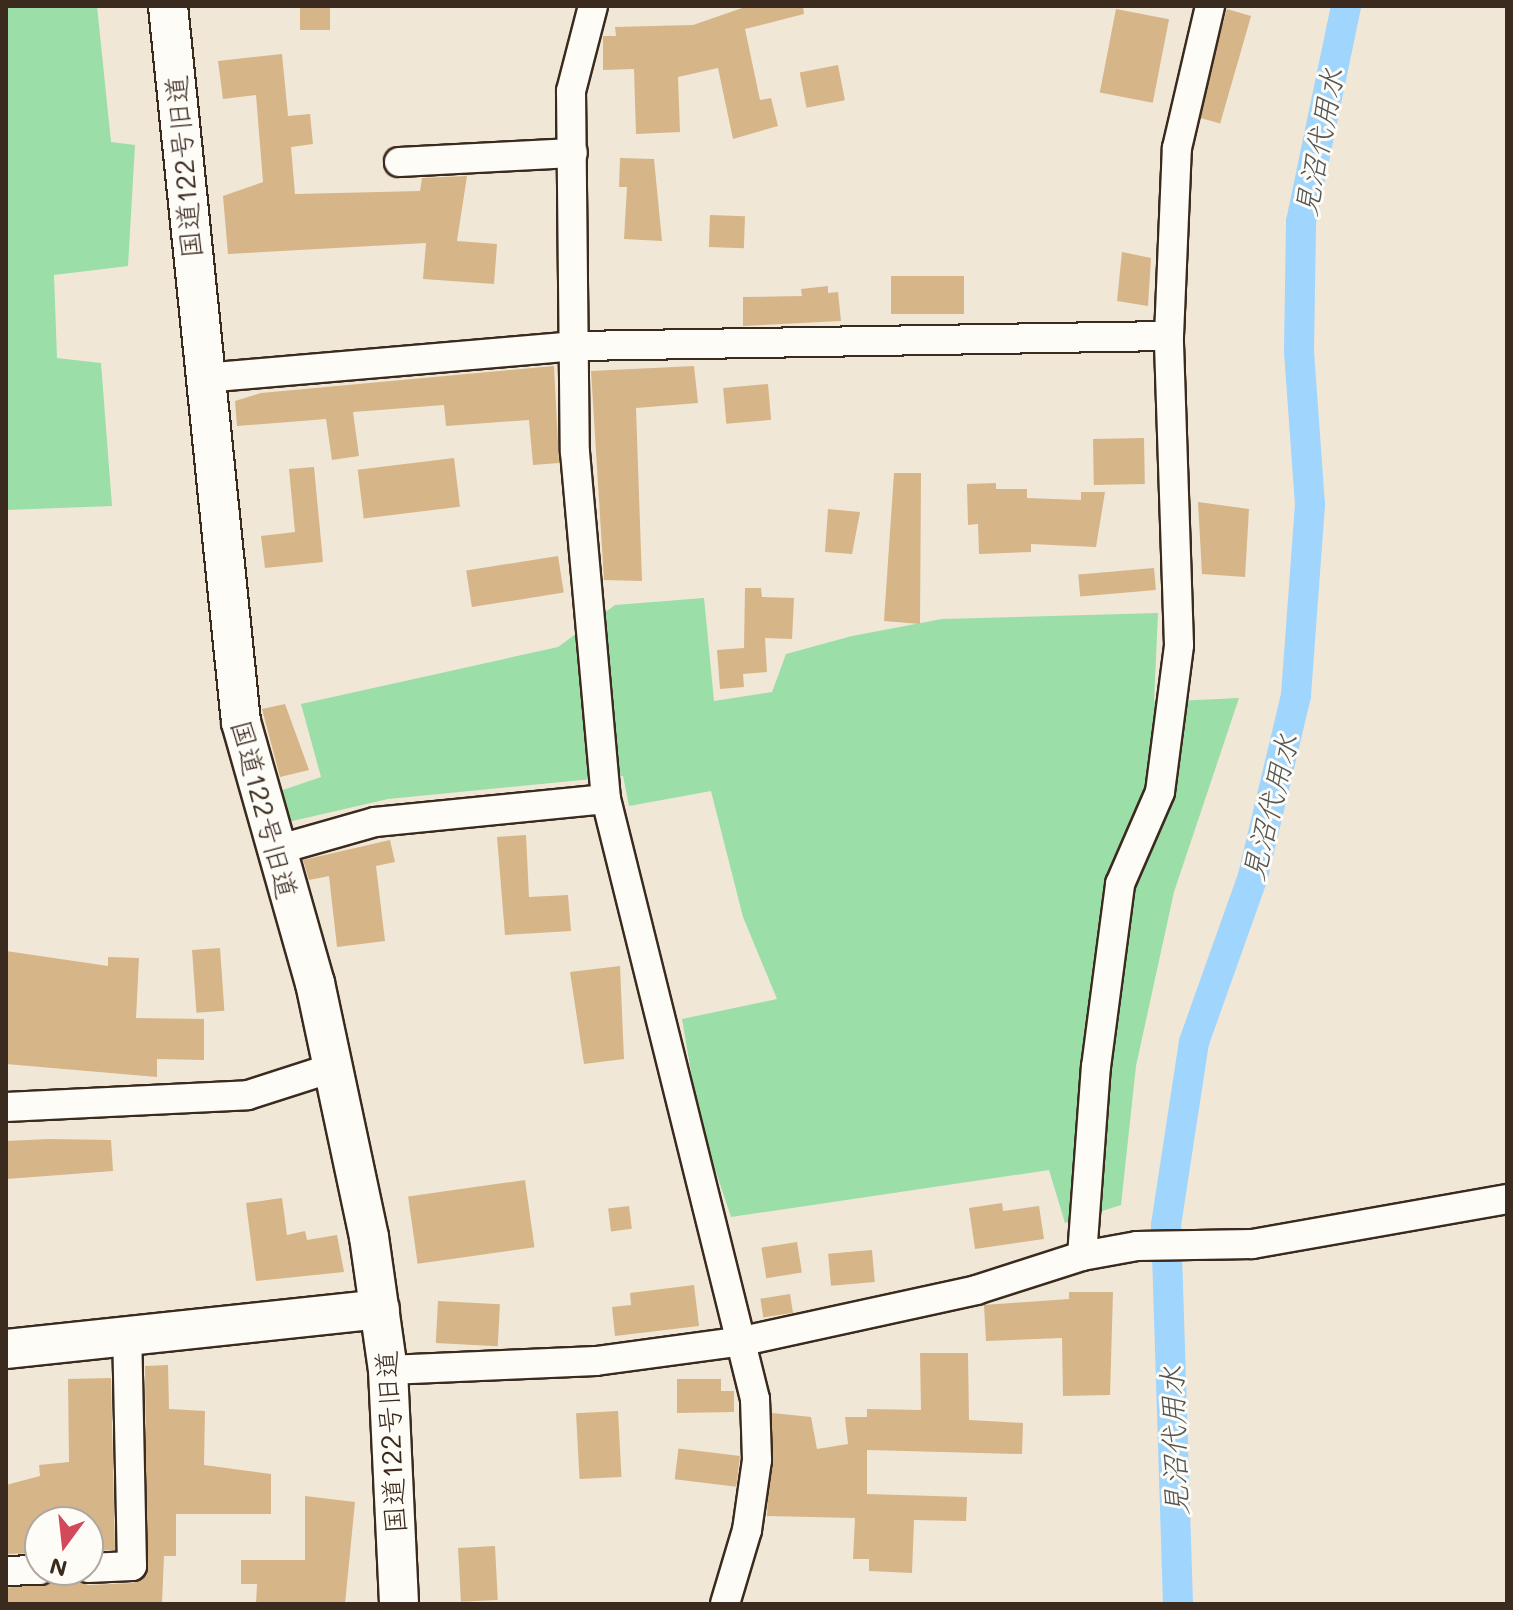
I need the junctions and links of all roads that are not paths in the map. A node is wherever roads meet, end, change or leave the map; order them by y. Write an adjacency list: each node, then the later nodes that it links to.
1 (168, 6): 8 (street, 国道122号旧道)
2 (593, 6): 4 (street)
3 (1210, 6): 6 (street)
4 (573, 153): 5 (street); 7 (street)
5 (399, 162)
6 (1169, 336): 7 (street); 14 (street)
7 (577, 346): 8 (street); 9 (street)
8 (203, 378): 10 (street, 国道122号旧道)
9 (606, 799): 10 (street); 17 (street)
10 (273, 851): 11 (street, 国道122号旧道)
11 (335, 1067): 12 (street); 15 (street, 国道122号旧道)
12 (6, 1107)
13 (1507, 1199): 14 (street)
14 (1082, 1256): 17 (street)
15 (380, 1309): 16 (street); 19 (street, 国道122号旧道)
16 (127, 1335): 18 (street); 20 (street)
17 (743, 1341): 19 (street); 22 (street)
18 (6, 1349)
19 (388, 1370): 21 (street, 国道122号旧道)
20 (104, 1567)
21 (399, 1604)
22 (725, 1604)

